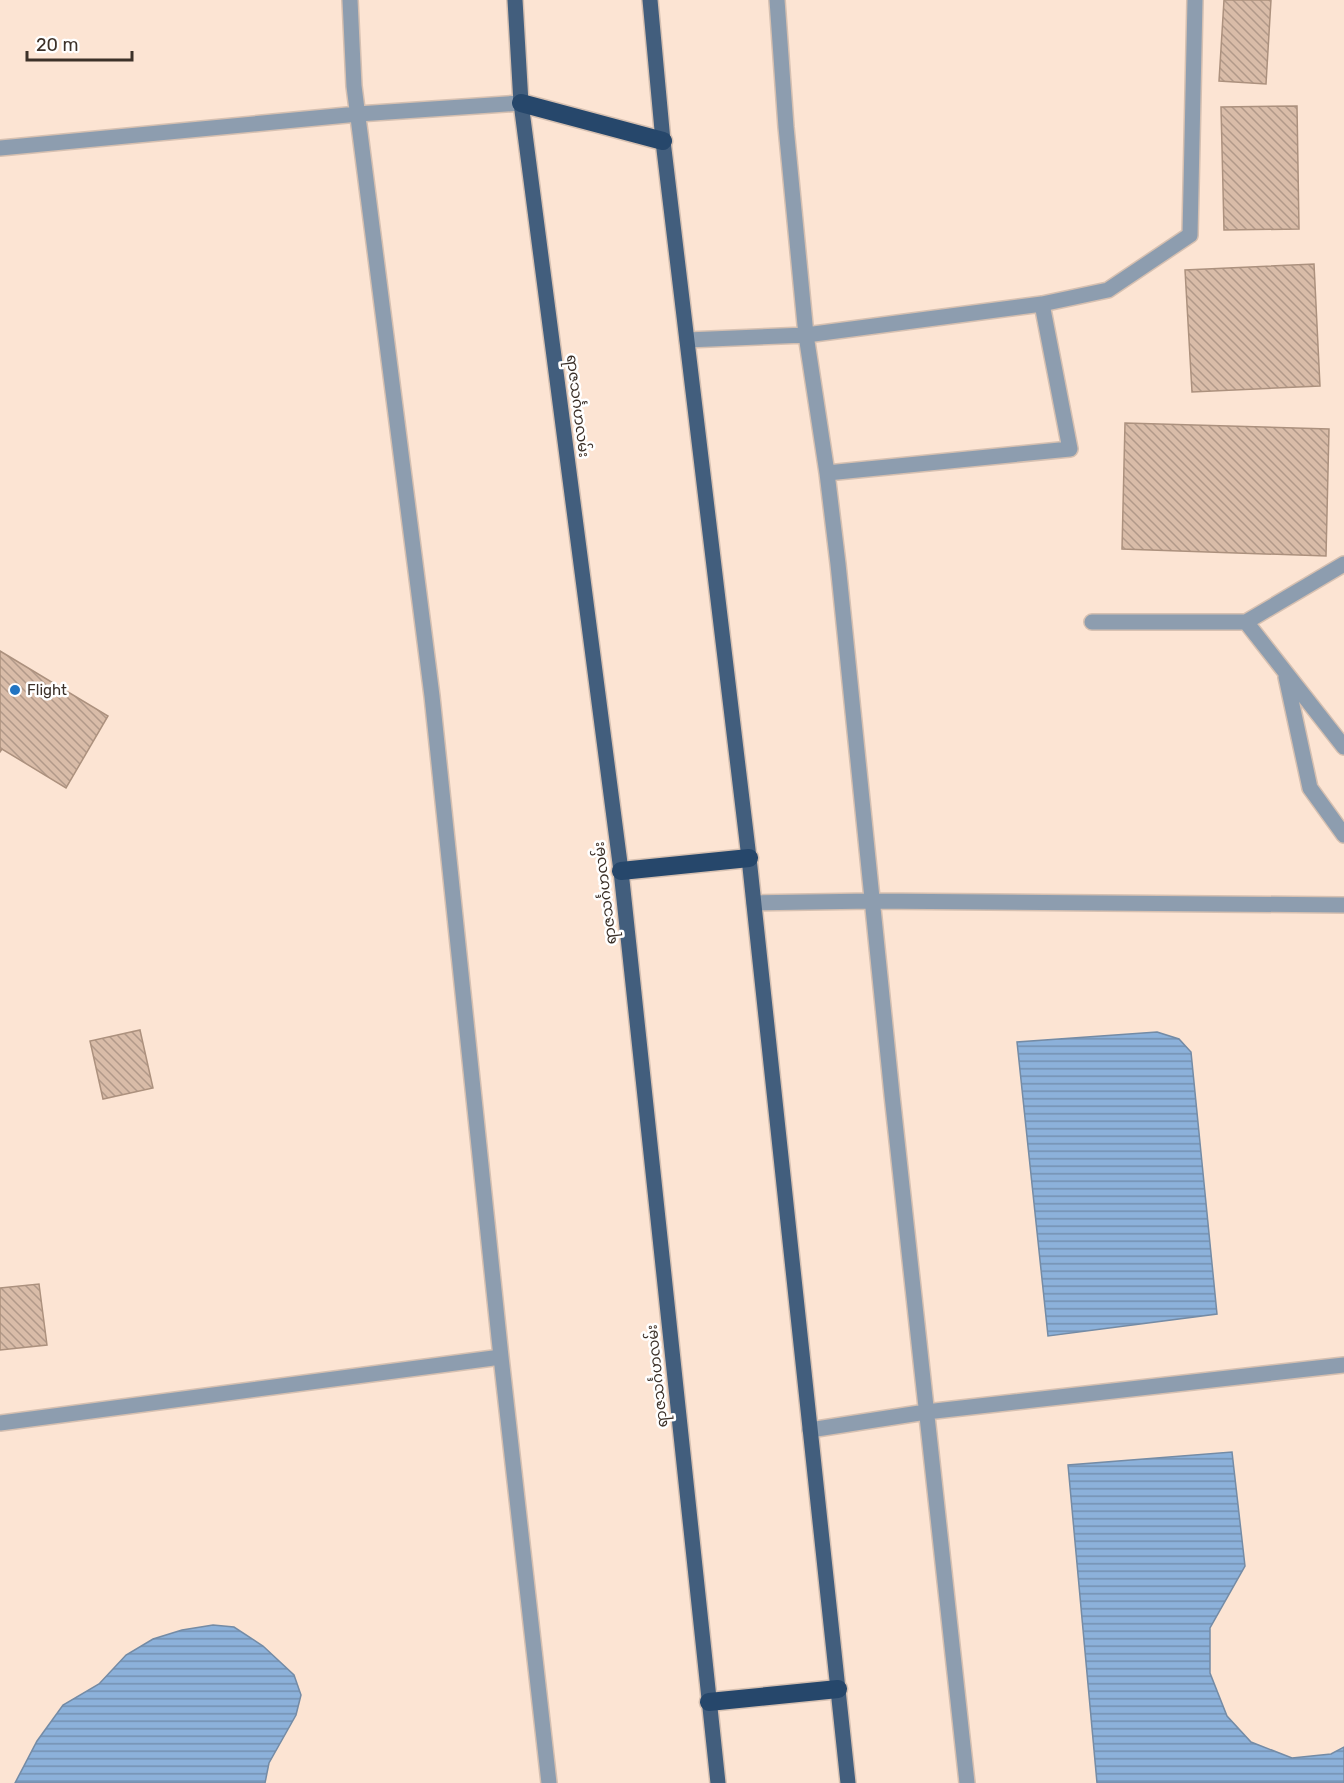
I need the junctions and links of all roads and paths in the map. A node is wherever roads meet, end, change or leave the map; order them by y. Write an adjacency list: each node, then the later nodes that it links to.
1 (350, 0): 7 (street)
2 (514, 0): 6 (main road, ရာဇသင်္ဂဟလမ်း)
3 (650, 0): 8 (main road)
4 (777, 0): 11 (street)
5 (1195, 0): 10 (street)
6 (521, 103): 7 (street); 8 (highway); 21 (main road, ရာဇသင်္ဂဟလမ်း)
7 (358, 114): 9 (street); 25 (street)
8 (663, 141): 12 (main road)
9 (0, 148)
10 (1042, 304): 11 (street); 13 (street)
11 (806, 334): 12 (street); 13 (street)
12 (687, 340): 20 (main road)
13 (827, 473): 22 (street)
14 (1344, 564): 16 (street)
15 (1092, 622): 16 (street)
16 (1246, 622): 17 (street)
17 (1284, 671): 18 (street); 19 (street)
18 (1344, 747)
19 (1344, 835)
20 (749, 858): 21 (highway); 23 (main road)
21 (621, 871): 31 (main road, ရာဇသင်္ဂဟလမ်း)
22 (872, 901): 23 (street); 24 (street); 27 (street)
23 (754, 903): 29 (main road)
24 (1344, 905)
25 (501, 1357): 28 (street); 32 (street)
26 (1344, 1365): 27 (street)
27 (926, 1412): 29 (street); 35 (street)
28 (0, 1422)
29 (810, 1430): 30 (main road)
30 (838, 1689): 31 (highway); 34 (main road)
31 (709, 1702): 33 (main road, ရာဇသင်္ဂဟလမ်း)
32 (549, 1783)
33 (718, 1783)
34 (848, 1783)
35 (967, 1783)

